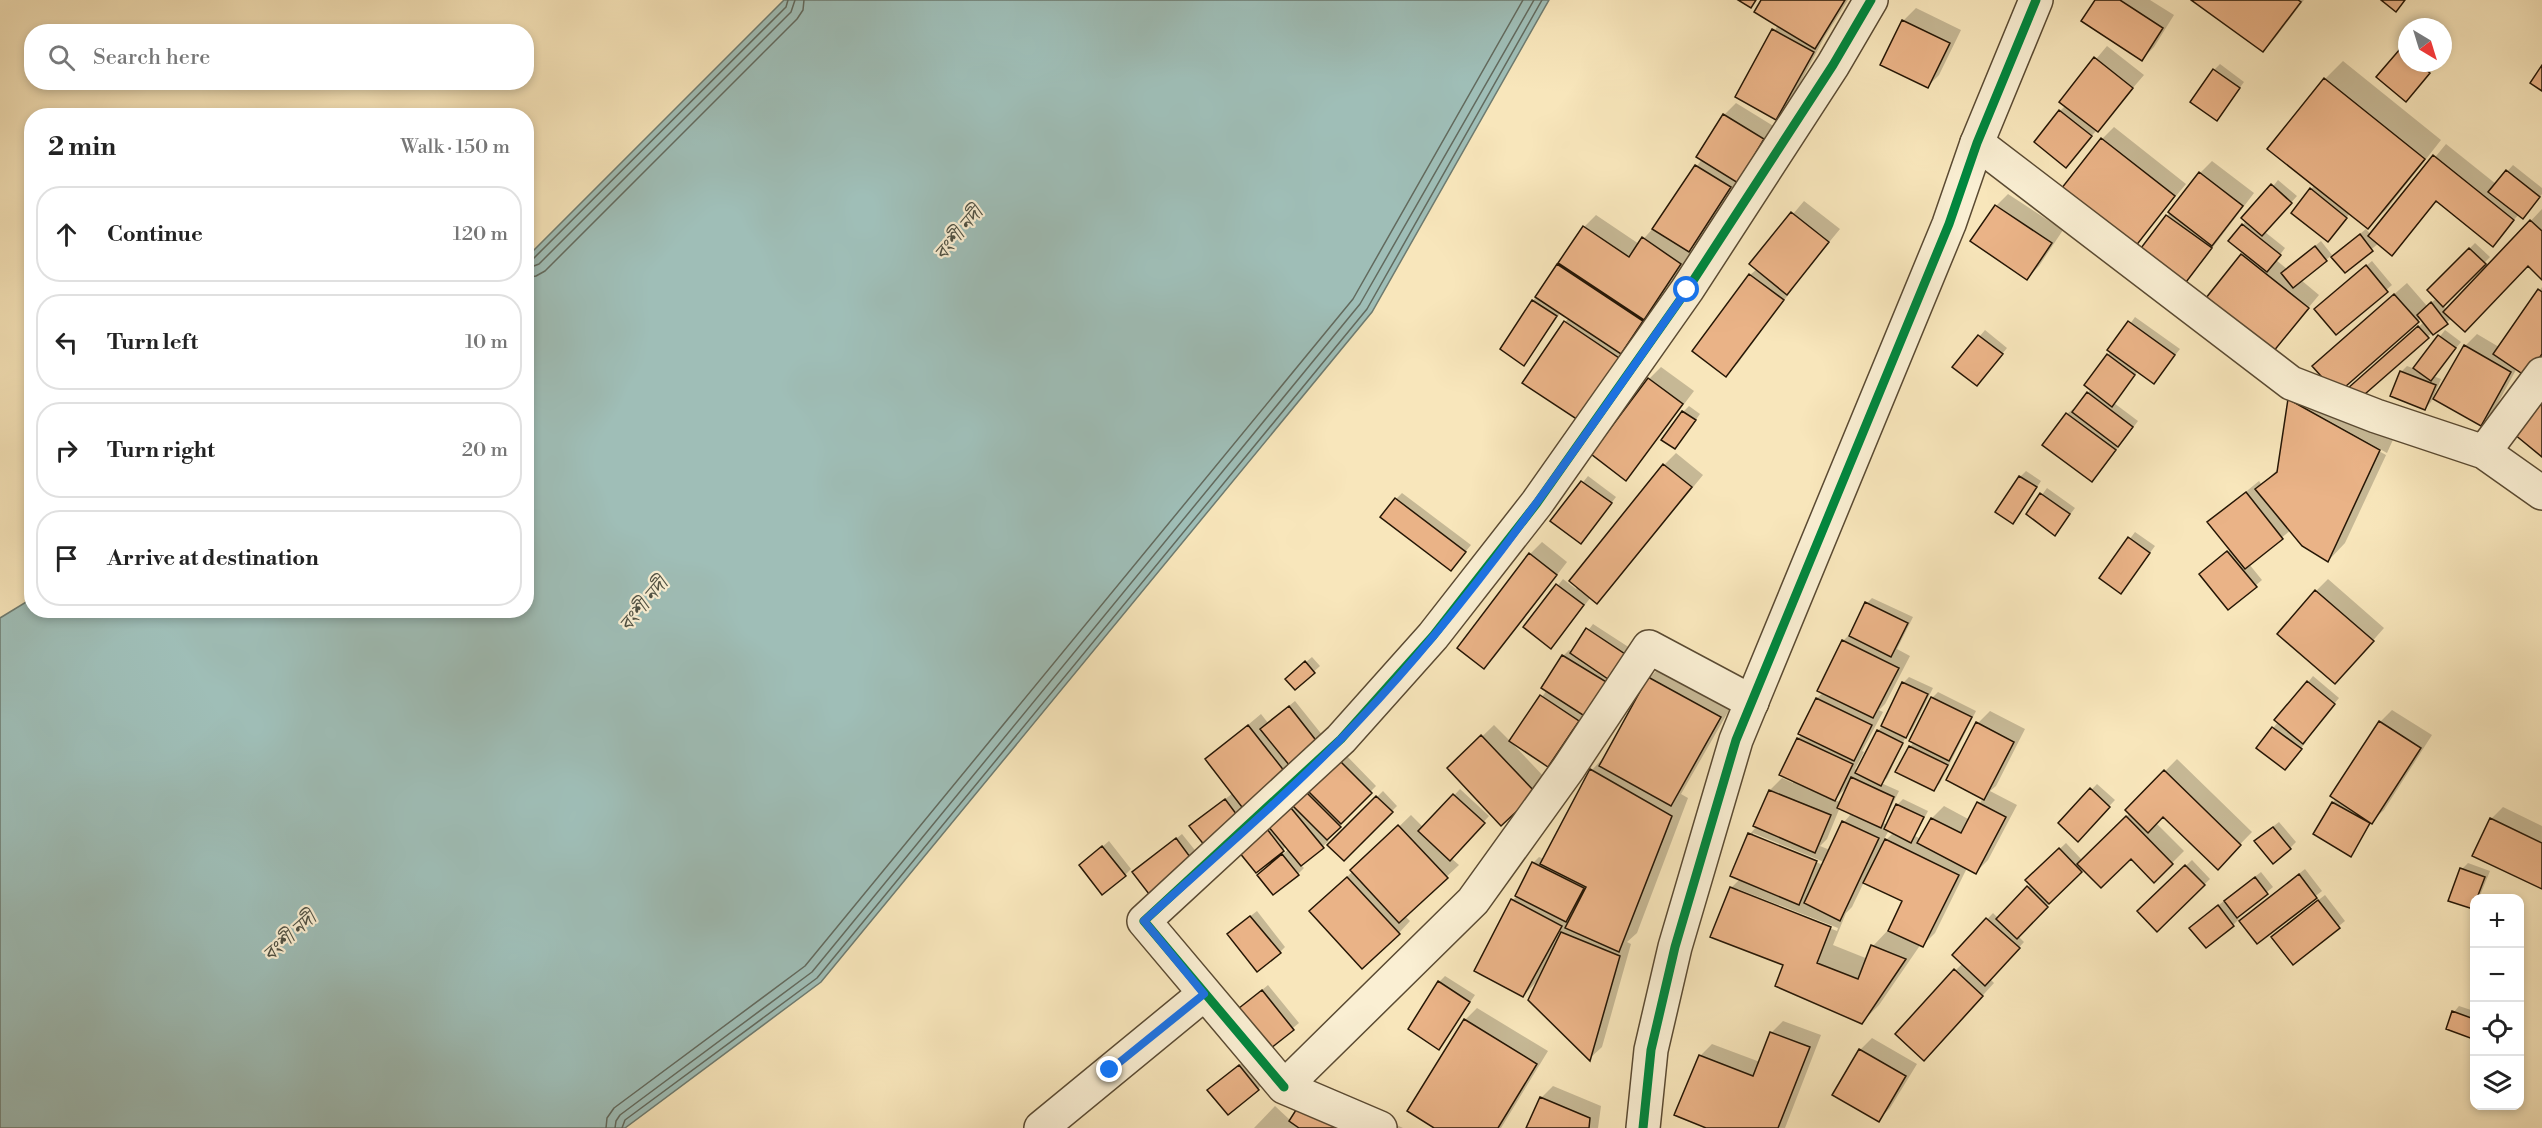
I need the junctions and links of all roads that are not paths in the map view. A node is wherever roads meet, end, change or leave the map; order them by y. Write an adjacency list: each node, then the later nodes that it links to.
1 (1872, 0): 8 (street)
2 (2036, 0): 3 (street)
3 (1977, 143): 5 (street); 7 (street)
4 (2542, 374): 5 (street)
5 (2484, 452): 6 (street)
6 (2542, 493)
7 (1752, 702): 9 (street); 10 (street)
8 (1204, 994): 9 (street); 11 (street)
9 (1284, 1087): 12 (street)
10 (1646, 1127)
11 (1041, 1128)
12 (1380, 1128)

